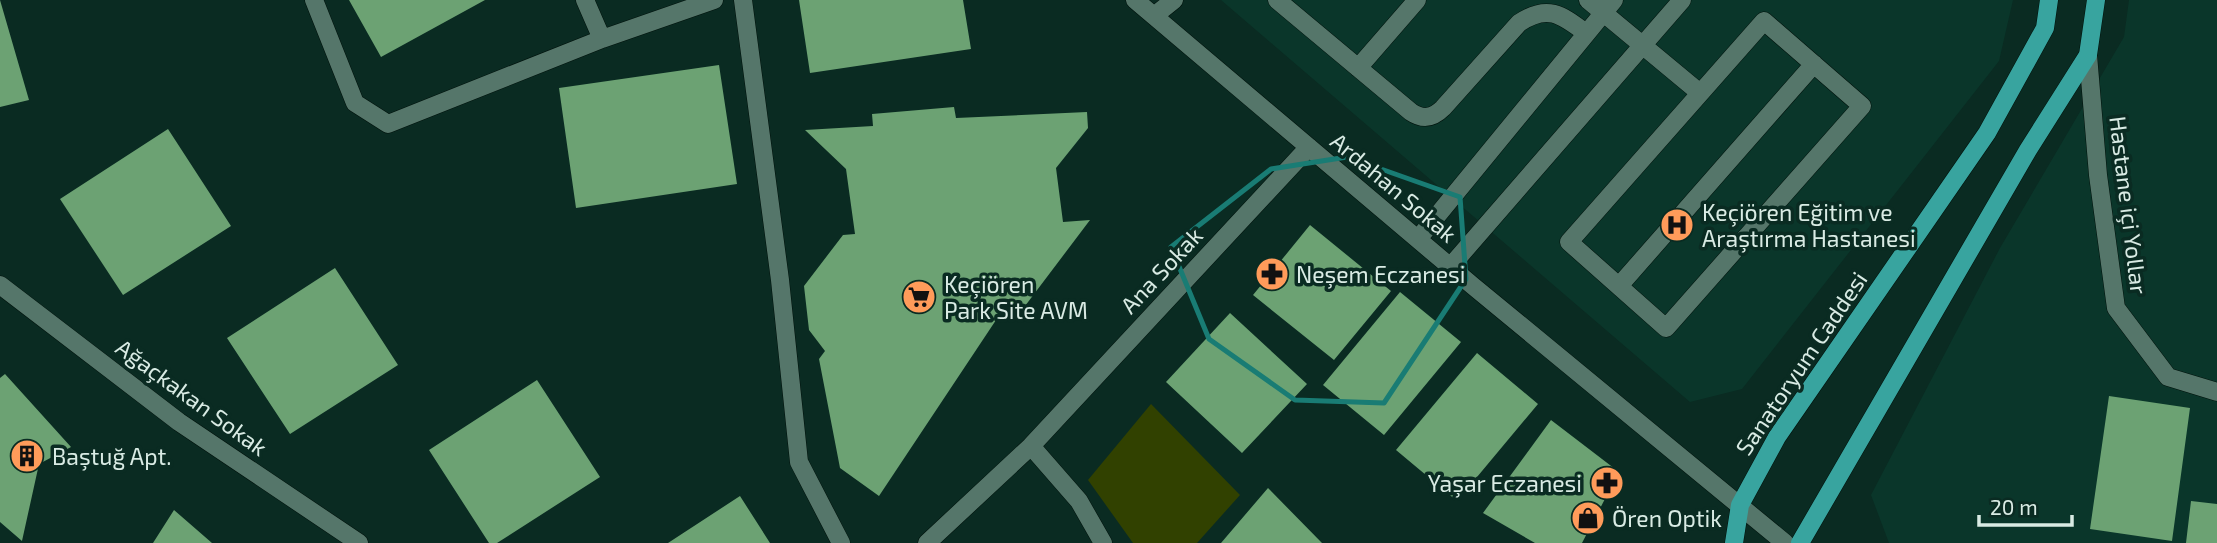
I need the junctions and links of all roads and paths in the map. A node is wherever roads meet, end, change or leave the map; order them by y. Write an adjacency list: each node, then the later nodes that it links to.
1 (314, 0): 16 (street)
2 (585, 0): 16 (street)
3 (714, 0): 16 (street)
4 (743, 0): 31 (street)
5 (1135, 0): 14 (street, Ardahan Sokak)
6 (1174, 0): 14 (street)
7 (1417, 0): 20 (street)
8 (1588, 0): 13 (street)
9 (1682, 0): 17 (street)
10 (2049, 0): 29 (main road, Sanatoryum Caddesi)
11 (2096, 0): 18 (main road)
12 (1288, 3): 20 (street)
13 (1609, 6): 15 (street); 17 (street)
14 (1154, 16): 22 (street, Ardahan Sokak)
15 (1586, 33): 20 (street); 23 (street)
16 (602, 39)
17 (1642, 45): 21 (street); 24 (street)
18 (2088, 55): 27 (street, Hastane içi Yollar); 36 (main road)
19 (1814, 64): 21 (street); 26 (street); 26 (street)
20 (1358, 68)
21 (1700, 93): 26 (street)
22 (1309, 146): 23 (street, Ardahan Sokak); 28 (street, Ana Sokak)
23 (1418, 239): 24 (street, Ardahan Sokak)
24 (1450, 267): 29 (street, Ardahan Sokak)
25 (0, 285): 30 (street, Ağaçkakan Sokak)
26 (1619, 286)
27 (2217, 392)
28 (1031, 446): 32 (street, Ana Sokak); 33 (street)
29 (1740, 505): 34 (main road, Sanatoryum Caddesi); 35 (street, Ardahan Sokak)
30 (359, 543)
31 (841, 543)
32 (927, 543)
33 (1104, 543)
34 (1734, 543)
35 (1785, 543)
36 (1800, 543)

